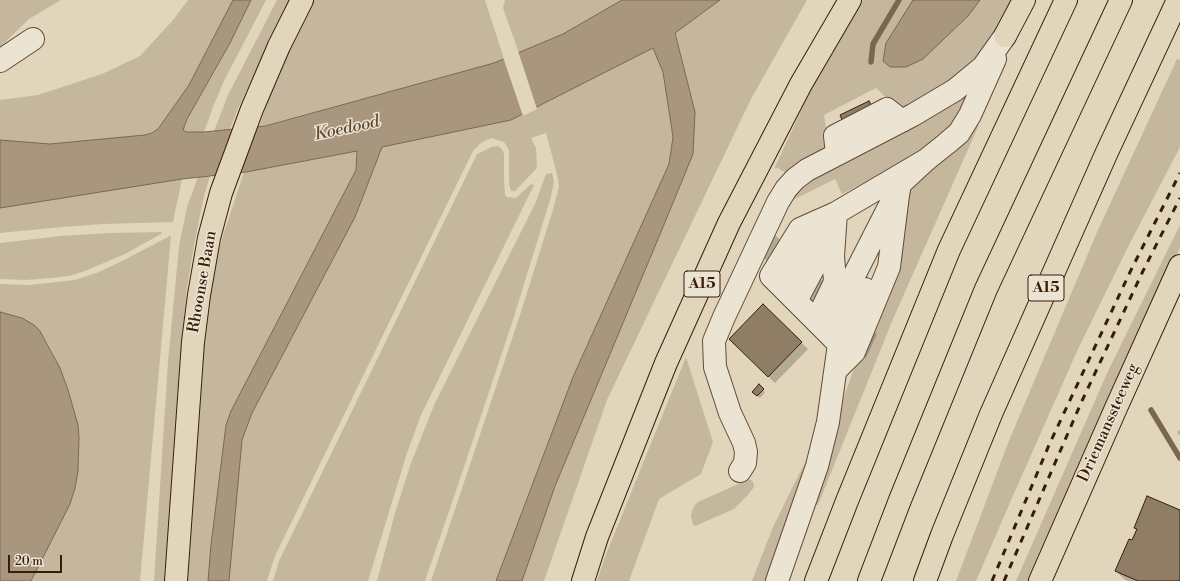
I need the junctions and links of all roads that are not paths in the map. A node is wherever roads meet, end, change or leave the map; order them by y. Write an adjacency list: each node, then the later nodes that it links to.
1 (302, 0): 19 (main road, Rhoonse Baan)
2 (850, 0): 20 (main road, A15)
3 (1024, 0): 7 (main road, A15)
4 (1066, 0): 22 (main road)
5 (1121, 0): 23 (main road)
6 (1178, 0): 24 (main road, A15)
7 (1005, 36): 10 (lane, A15); 12 (lane, A15)
8 (33, 39): 9 (lane)
9 (0, 61)
10 (894, 115): 11 (lane, A15); 11 (lane)
11 (836, 145): 18 (lane, A15)
12 (926, 160): 13 (lane); 14 (lane, A15)
13 (900, 184): 16 (lane); 17 (lane)
14 (836, 213): 16 (lane); 16 (lane); 16 (lane, A15)
15 (1180, 266): 25 (main road, Driemanssteeweg)
16 (811, 316): 17 (lane)
17 (836, 370): 21 (lane)
18 (740, 472)
19 (176, 581)
20 (583, 581)
21 (778, 581)
22 (816, 581)
23 (869, 581)
24 (925, 581)
25 (1040, 581)

